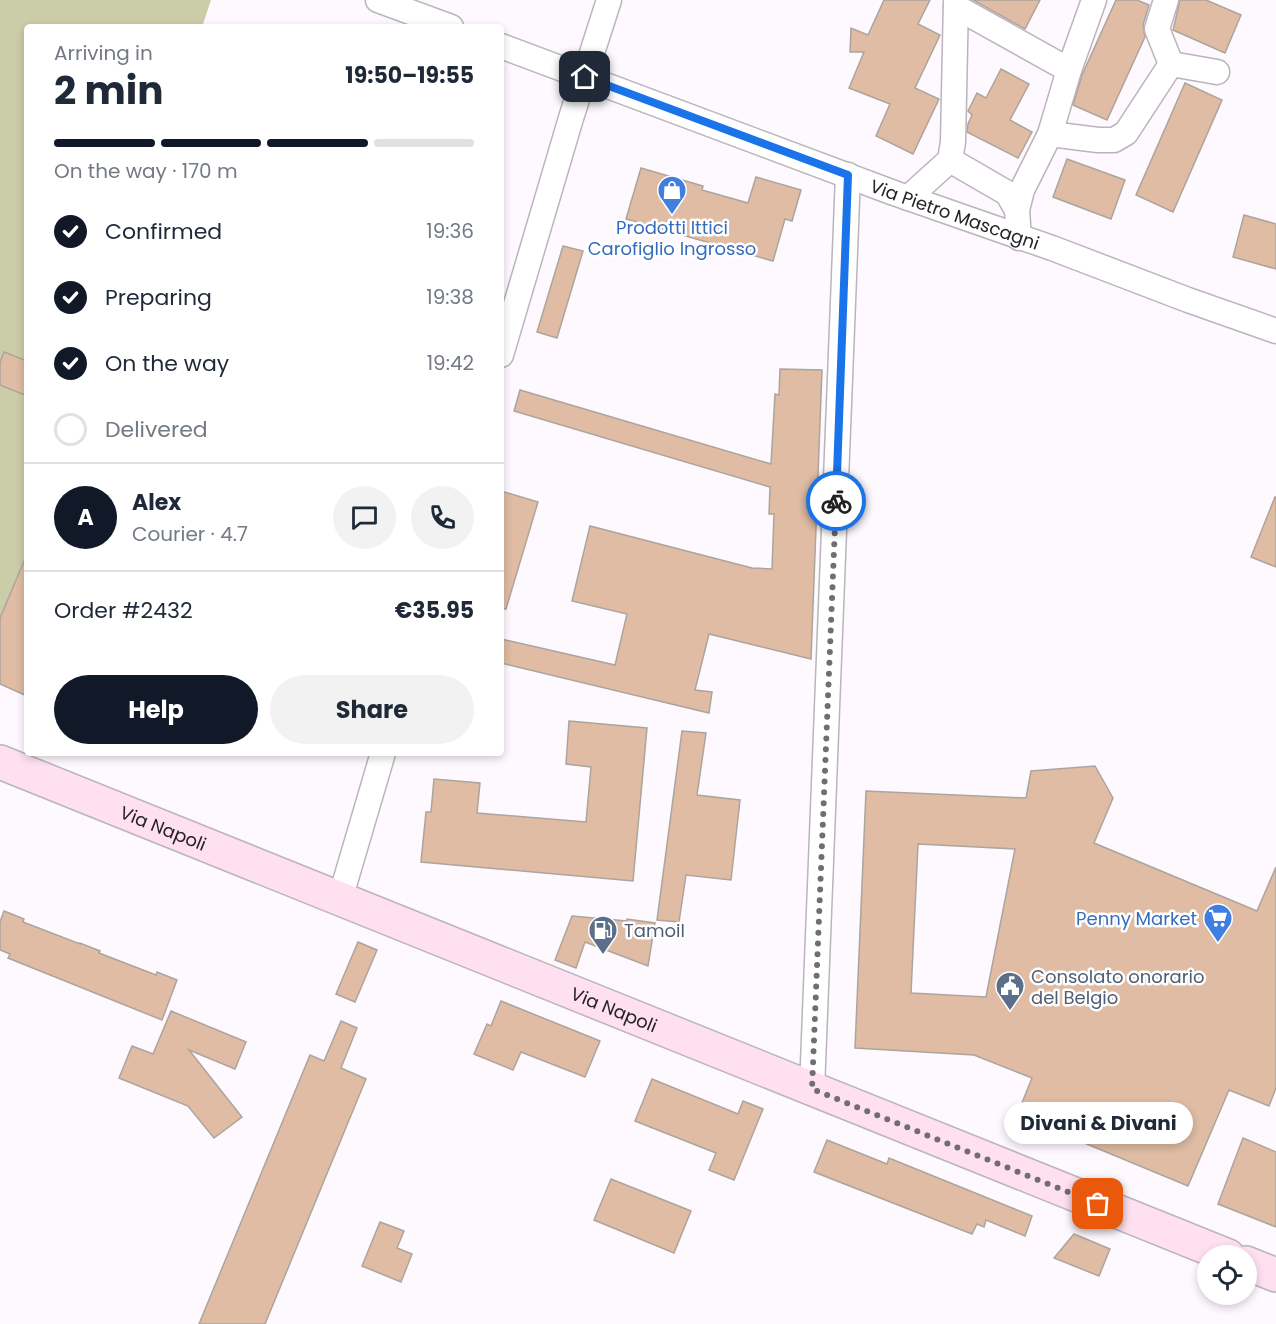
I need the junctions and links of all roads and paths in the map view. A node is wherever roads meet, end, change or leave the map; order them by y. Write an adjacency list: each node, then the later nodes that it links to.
1 (378, 0): 6 (street)
2 (609, 0): 11 (street)
3 (1094, 0): 9 (street)
4 (1166, 0): 8 (street)
5 (956, 4): 9 (street); 13 (street)
6 (442, 24)
7 (504, 47): 11 (street, Via Pietro Mascagni)
8 (1172, 64): 10 (street); 12 (street)
9 (1069, 70): 12 (street)
10 (1217, 72)
11 (585, 77): 14 (street, Via Pietro Mascagni); 19 (street)
12 (1050, 134): 16 (street)
13 (950, 160): 15 (street); 16 (street)
14 (848, 175): 15 (street, Via Pietro Mascagni); 23 (street)
15 (908, 198): 17 (street, Via Pietro Mascagni)
16 (1017, 210): 17 (street)
17 (1019, 237): 18 (street, Via Pietro Mascagni)
18 (1276, 331)
19 (504, 345)
20 (382, 756): 22 (street)
21 (0, 762): 22 (main road, Via Napoli)
22 (340, 899): 23 (main road, Via Napoli)
23 (812, 1089): 24 (main road, Via Napoli)
24 (1201, 1245)
25 (1257, 1267): 26 (main road)
26 (1276, 1275)

